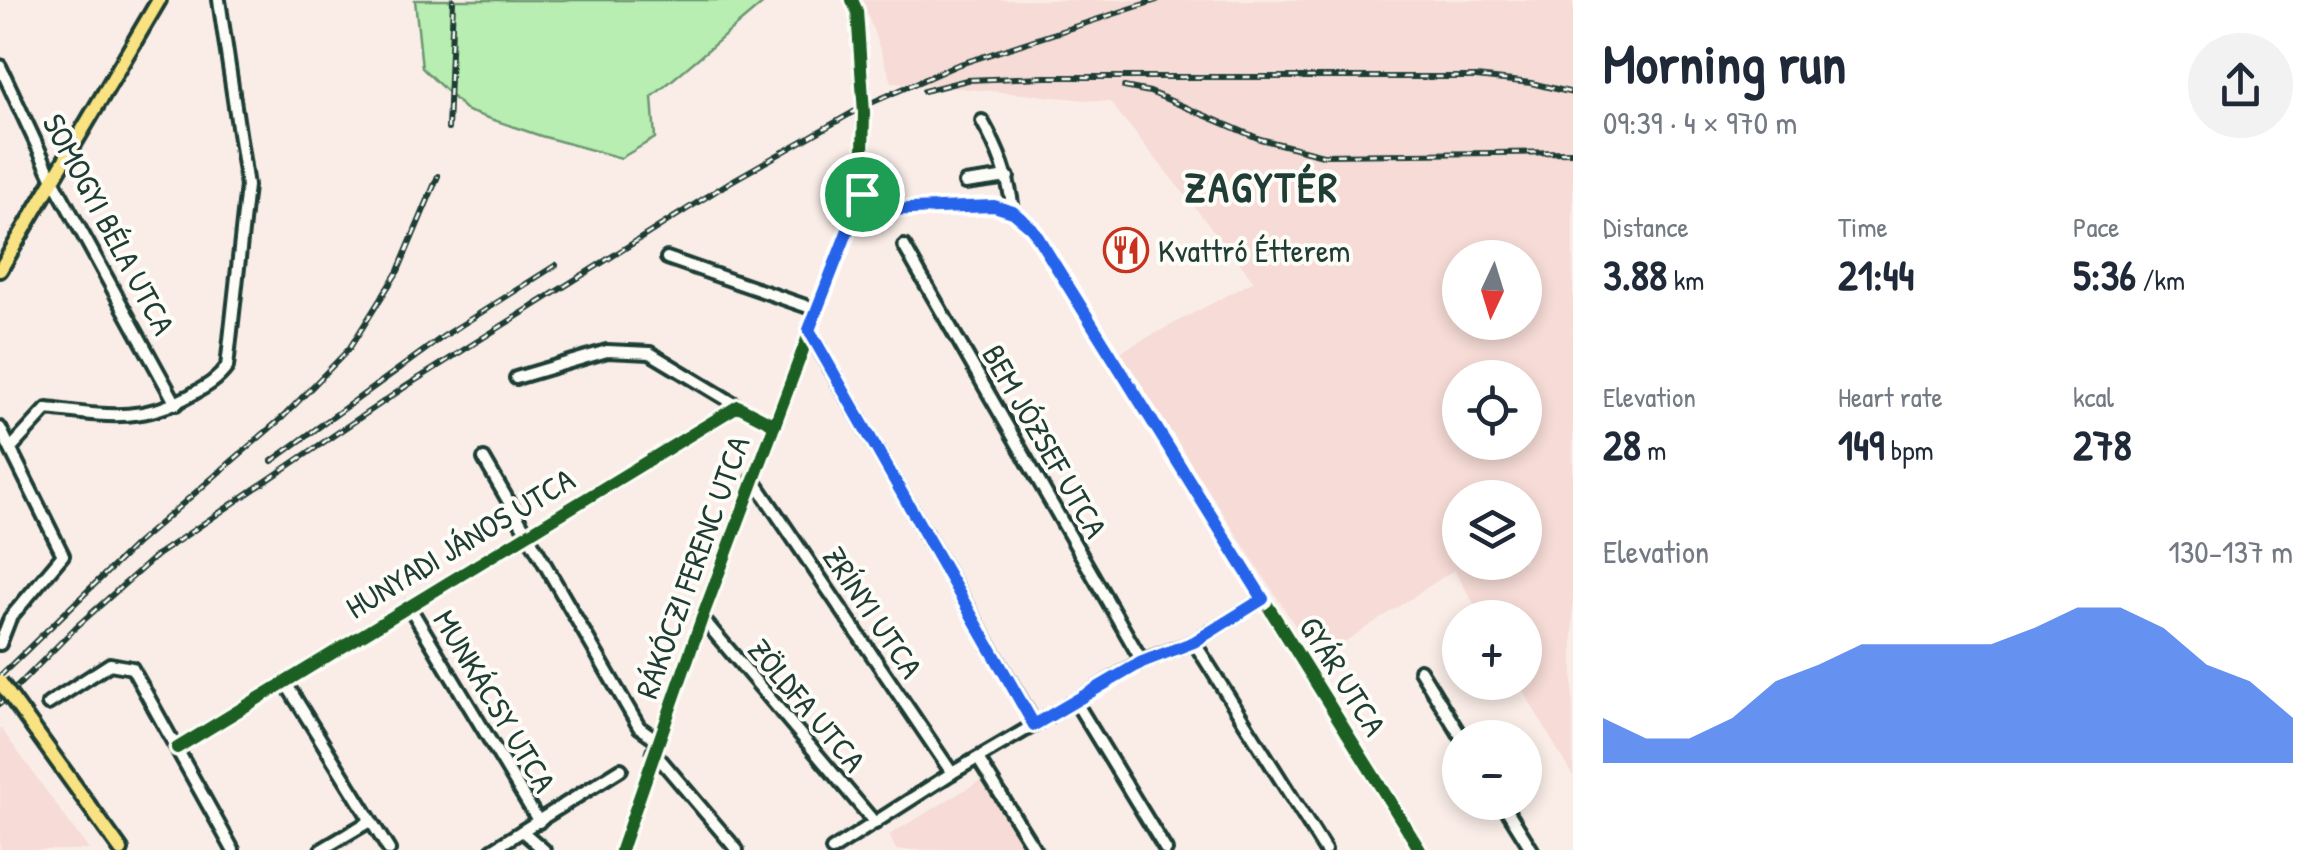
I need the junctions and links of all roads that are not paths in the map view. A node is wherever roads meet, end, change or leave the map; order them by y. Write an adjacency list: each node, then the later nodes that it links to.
1 (159, 0): 7 (main road)
2 (219, 0): 19 (street)
3 (852, 0): 9 (street, RÁKÓCZI FERENC UTCA)
4 (0, 67): 7 (street, SOMOGYI BÉLA UTCA)
5 (982, 121): 6 (street)
6 (1008, 177): 8 (street); 11 (street)
7 (53, 180): 15 (main road); 19 (street, SOMOGYI BÉLA UTCA)
8 (965, 183)
9 (862, 194): 10 (street); 12 (street, RÁKÓCZI FERENC UTCA)
10 (883, 210): 11 (street); 12 (street)
11 (1013, 212): 27 (street, GYÁR UTCA)
12 (853, 220): 16 (street, RÁKÓCZI FERENC UTCA)
13 (904, 246): 32 (street, BEM JÓZSEF UTCA)
14 (666, 258): 16 (street)
15 (0, 270)
16 (817, 310): 17 (street, RÁKÓCZI FERENC UTCA)
17 (809, 330): 21 (street, RÁKÓCZI FERENC UTCA); 39 (street)
18 (516, 378): 20 (street)
19 (176, 404): 23 (street)
20 (738, 406): 21 (street); 26 (street, HUNYADI JÁNOS UTCA)
21 (775, 425): 25 (street, RÁKÓCZI FERENC UTCA)
22 (0, 428): 23 (street)
23 (10, 448): 31 (street)
24 (484, 459): 26 (street)
25 (753, 479): 29 (street, RÁKÓCZI FERENC UTCA); 44 (street, ZRÍNYI UTCA)
26 (528, 534): 28 (street, HUNYADI JÁNOS UTCA); 40 (street)
27 (1263, 599): 30 (street); 62 (street, GYÁR UTCA)
28 (409, 606): 35 (street, HUNYADI JÁNOS UTCA); 47 (street, MUNKÁCSY UTCA)
29 (702, 618): 40 (street, RÁKÓCZI FERENC UTCA); 48 (street, ZÖLDFA UTCA)
30 (1194, 642): 32 (street); 61 (street)
31 (0, 644)
32 (1142, 662): 36 (street)
33 (1420, 670): 38 (street)
34 (0, 682): 50 (main road, bridge)
35 (285, 682): 41 (street, HUNYADI JÁNOS UTCA); 46 (street)
36 (1074, 700): 39 (street); 60 (street)
37 (48, 704): 41 (street)
38 (1451, 720)
39 (1034, 725): 42 (street)
40 (655, 745): 56 (street, RÁKÓCZI FERENC UTCA); 57 (street)
41 (176, 748): 51 (street)
42 (978, 760): 44 (street); 59 (street)
43 (622, 768): 47 (street)
44 (952, 773): 48 (street)
45 (1513, 820): 63 (street)
46 (370, 821): 52 (street); 53 (street)
47 (538, 822): 49 (street)
48 (874, 823): 58 (street)
49 (522, 832): 54 (street); 55 (street)
50 (121, 850)
51 (233, 850)
52 (321, 850)
53 (389, 850)
54 (492, 850)
55 (544, 850)
56 (621, 850)
57 (736, 850)
58 (832, 850)
59 (1036, 850)
60 (1166, 850)
61 (1326, 850)
62 (1420, 850)
63 (1532, 850)

